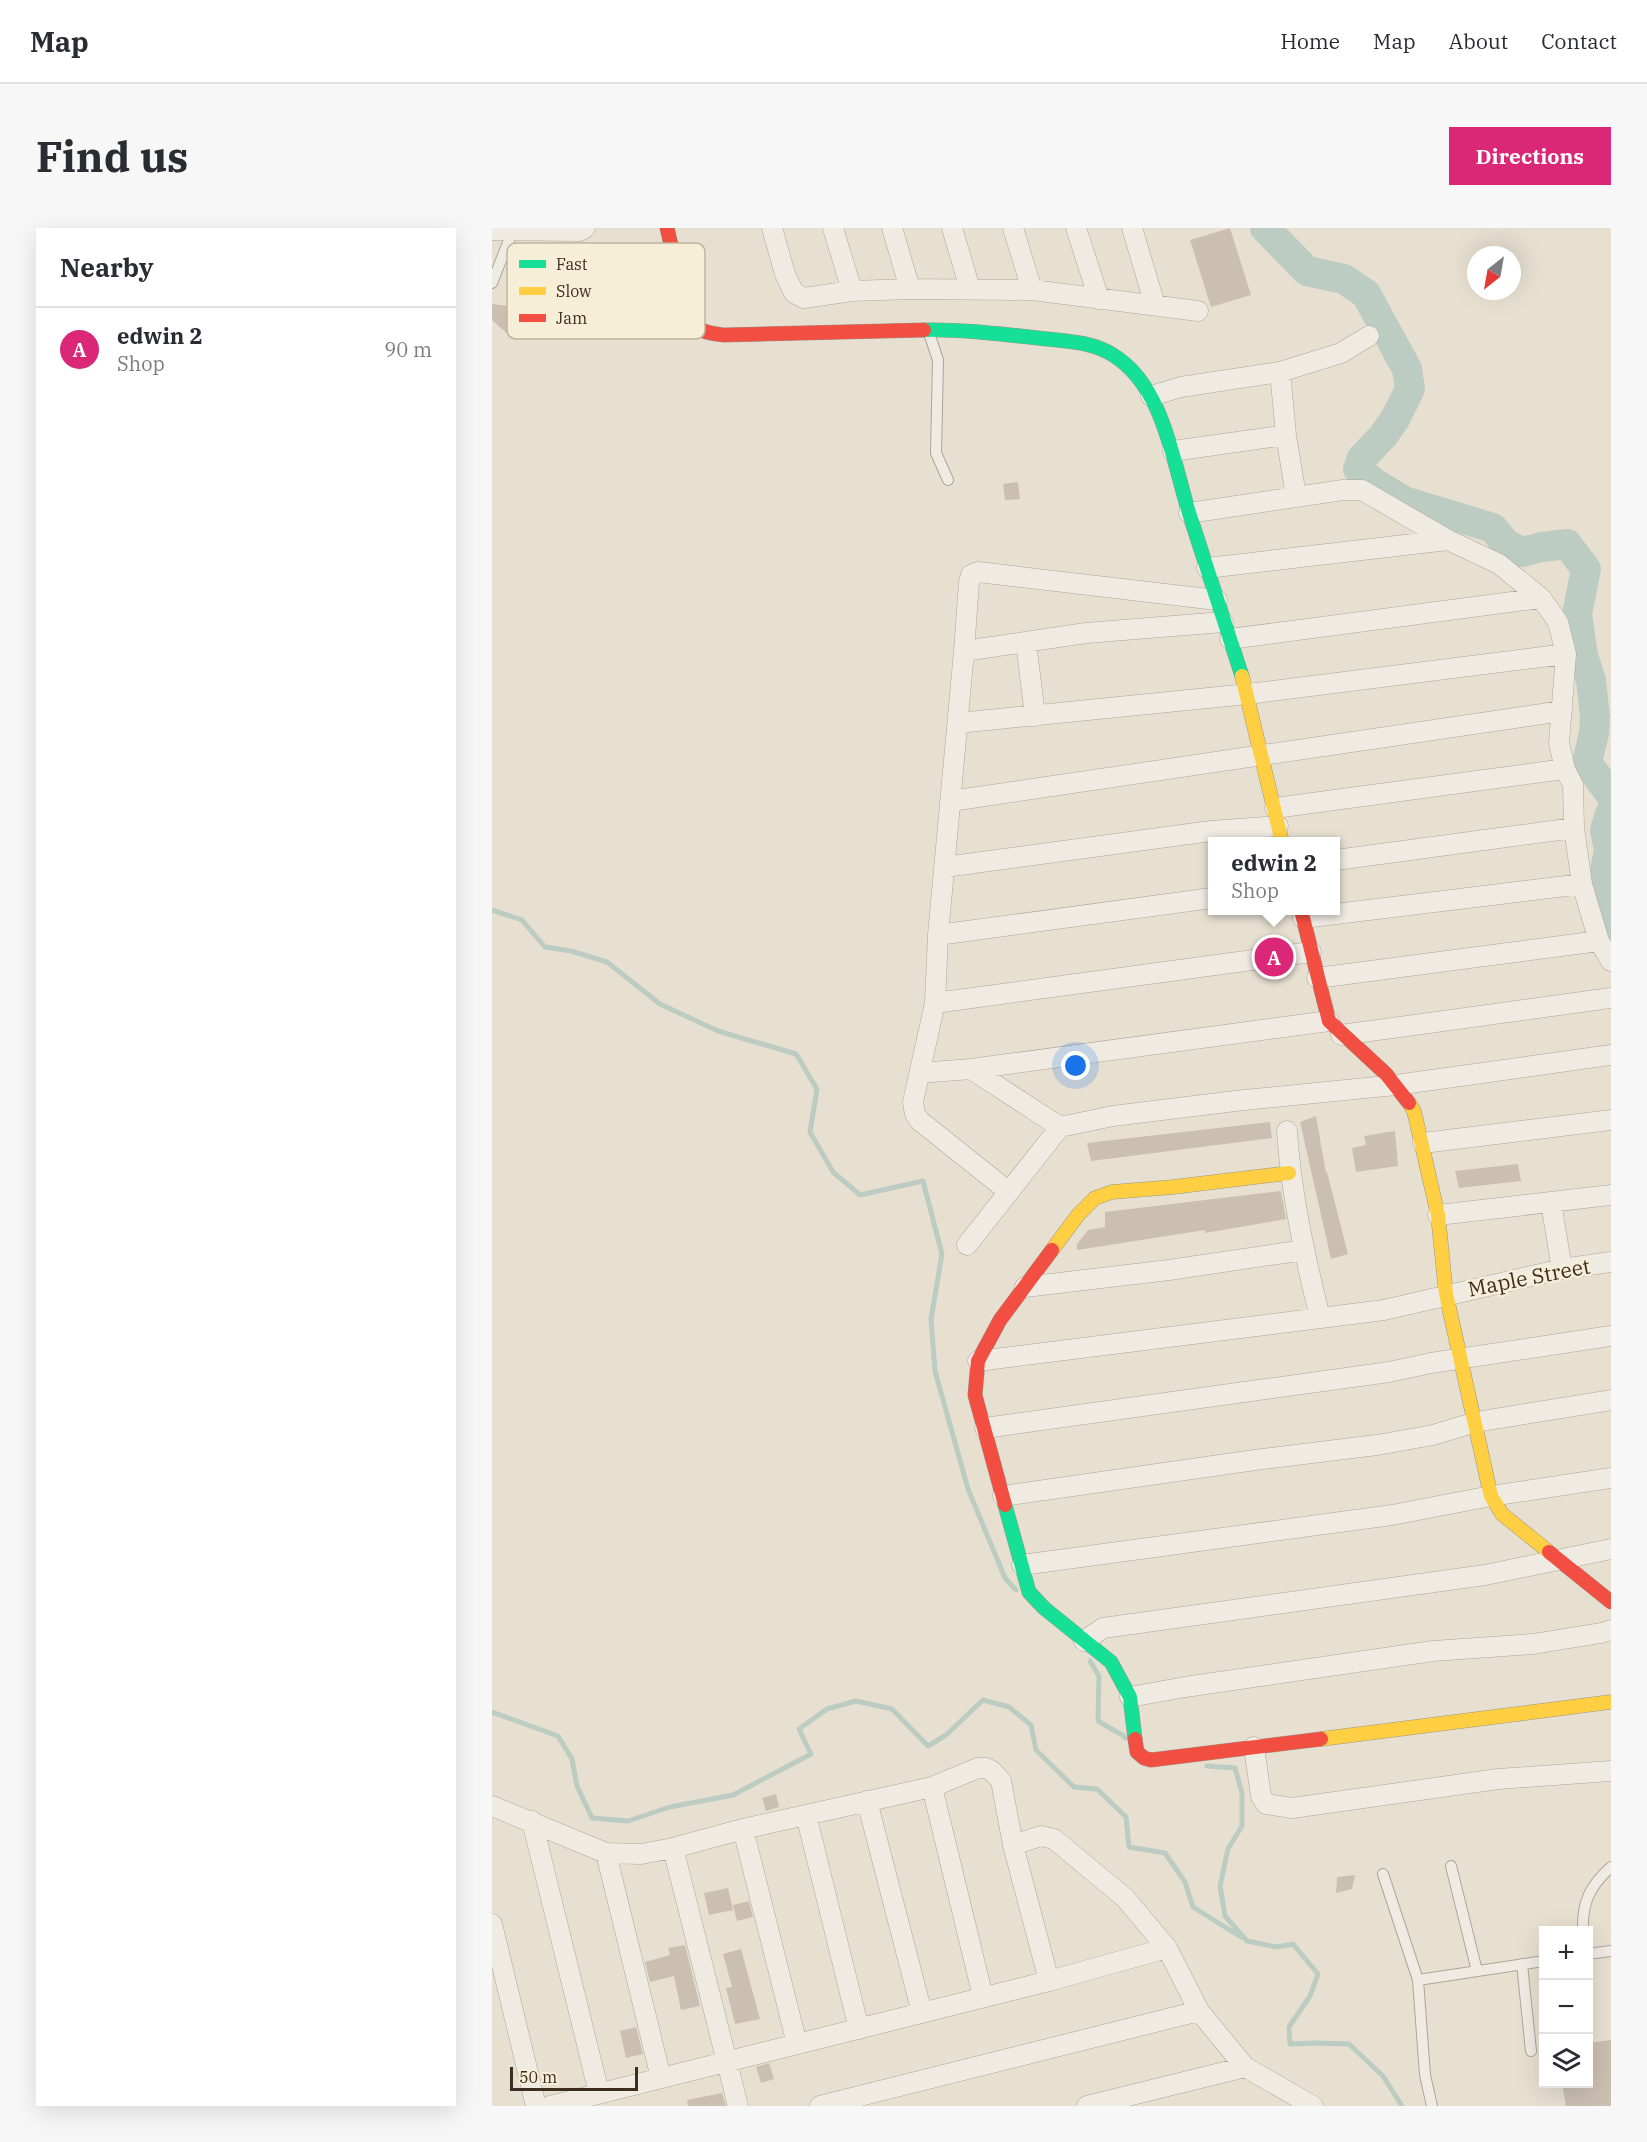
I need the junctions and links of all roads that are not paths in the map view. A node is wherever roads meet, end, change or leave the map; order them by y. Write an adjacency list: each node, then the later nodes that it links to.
1 (585, 228): 11 (street)
2 (667, 228): 13 (street)
3 (772, 228): 19 (street)
4 (833, 228): 19 (street)
5 (892, 228): 16 (street)
6 (952, 228): 17 (street)
7 (1013, 228): 18 (street)
8 (1076, 228): 20 (street)
9 (1132, 228): 21 (street)
10 (492, 230): 11 (street)
11 (513, 230): 12 (lane)
12 (508, 243)
13 (671, 243)
14 (507, 245): 15 (lane)
15 (492, 283)
16 (910, 289): 17 (street); 19 (street)
17 (970, 290): 18 (street)
18 (1032, 290): 20 (street)
19 (852, 291)
20 (1099, 299): 21 (street)
21 (1155, 305): 22 (street)
22 (1198, 311)
23 (928, 330): 24 (street); 27 (street); 30 (lane)
24 (705, 331)
25 (1369, 336): 26 (street)
26 (1280, 372): 27 (street); 28 (street)
27 (1150, 396): 29 (street)
28 (1286, 435): 29 (street); 31 (street)
29 (1173, 451): 32 (street)
30 (948, 480)
31 (1296, 496): 32 (street); 33 (street)
32 (1189, 513): 34 (street)
33 (1448, 540): 34 (street); 35 (street)
34 (1207, 568): 36 (street)
35 (1541, 598): 37 (street); 40 (street)
36 (1217, 600): 37 (street); 39 (street)
37 (1227, 630): 38 (street); 41 (street)
38 (1026, 642): 39 (street); 43 (street)
39 (964, 651): 44 (street)
40 (1566, 654): 41 (street); 42 (street)
41 (1248, 694): 43 (street); 45 (street)
42 (1562, 711): 45 (street); 46 (street)
43 (1035, 716): 44 (street)
44 (958, 723): 47 (street)
45 (1260, 755): 47 (street); 48 (street)
46 (1565, 770): 48 (street); 49 (street)
47 (951, 801): 51 (street)
48 (1278, 825): 51 (street)
49 (1574, 828): 50 (street); 52 (street)
50 (1340, 859)
51 (945, 867): 56 (street)
52 (1582, 884): 54 (street); 57 (street)
53 (1208, 899): 56 (street)
54 (1340, 910)
55 (1302, 915): 58 (street)
56 (938, 935): 62 (street)
57 (1599, 941): 59 (street); 60 (street)
58 (1311, 952): 60 (street); 62 (street)
59 (1611, 961)
60 (1317, 978): 63 (street)
61 (1611, 998): 63 (street)
62 (935, 1003): 66 (street)
63 (1335, 1028): 65 (street); 67 (street)
64 (1611, 1055): 67 (street)
65 (971, 1069): 66 (street); 69 (street)
66 (920, 1073): 73 (street)
67 (1396, 1085): 69 (street); 71 (street)
68 (1611, 1120): 71 (street)
69 (1060, 1127): 73 (street)
70 (1287, 1131): 72 (street)
71 (1423, 1143): 76 (street)
72 (1289, 1173): 78 (street); 81 (street)
73 (1009, 1192): 77 (street)
74 (1611, 1195): 75 (street)
75 (1551, 1203): 76 (street); 80 (street)
76 (1438, 1215): 82 (street)
77 (967, 1245)
78 (1304, 1250): 81 (street); 83 (street)
79 (1611, 1262): 80 (street, Maple Street)
80 (1562, 1269): 82 (street, Maple Street)
81 (1025, 1287): 86 (street)
82 (1446, 1294): 83 (street, Maple Street); 85 (street)
83 (1320, 1318): 86 (street, Maple Street)
84 (1611, 1336): 85 (street)
85 (1462, 1360): 88 (street); 89 (street)
86 (978, 1361): 89 (street)
87 (1611, 1400): 88 (street)
88 (1476, 1422): 91 (street); 92 (street)
89 (985, 1428): 91 (street)
90 (1611, 1478): 92 (street)
91 (1003, 1496): 95 (street)
92 (1491, 1496): 94 (street); 95 (street)
93 (1611, 1549): 94 (street)
94 (1559, 1559): 96 (street); 98 (street)
95 (1022, 1565): 98 (street)
96 (1611, 1602)
97 (1611, 1630): 99 (street)
98 (1084, 1641): 99 (street)
99 (1130, 1697): 101 (street)
100 (1611, 1702): 101 (street)
101 (1254, 1747): 102 (street)
102 (1611, 1771)
103 (932, 1787): 104 (street); 109 (street); 125 (street)
104 (867, 1800): 106 (street); 127 (street)
105 (492, 1806): 107 (street)
106 (806, 1815): 108 (street); 128 (street)
107 (532, 1821): 111 (street); 134 (street)
108 (743, 1829): 110 (street); 129 (street)
109 (1013, 1845): 117 (street); 124 (street)
110 (673, 1848): 111 (street); 131 (street)
111 (606, 1853): 133 (street)
112 (1451, 1866): 122 (lane)
113 (1611, 1867): 116 (lane)
114 (1383, 1874): 123 (lane)
115 (492, 1924): 135 (street)
116 (1583, 1926)
117 (1167, 1948): 124 (street); 126 (street)
118 (1611, 1951): 119 (lane)
119 (1593, 1953)
120 (1539, 1962): 121 (lane)
121 (1522, 1964): 122 (lane); 130 (lane)
122 (1477, 1971): 123 (lane)
123 (1418, 1980): 141 (lane)
124 (1050, 1981): 125 (street)
125 (983, 1997): 127 (street)
126 (1198, 2011): 132 (street); 138 (street)
127 (922, 2013): 128 (street)
128 (859, 2029): 129 (street)
129 (797, 2044): 131 (street)
130 (1531, 2051)
131 (727, 2061): 133 (street); 137 (street)
132 (1245, 2067): 139 (street); 140 (street)
133 (661, 2079): 134 (street)
134 (598, 2093): 136 (street)
135 (536, 2106)
136 (550, 2106)
137 (738, 2106)
138 (820, 2106)
139 (1087, 2106)
140 (1313, 2106)
141 (1432, 2106)

